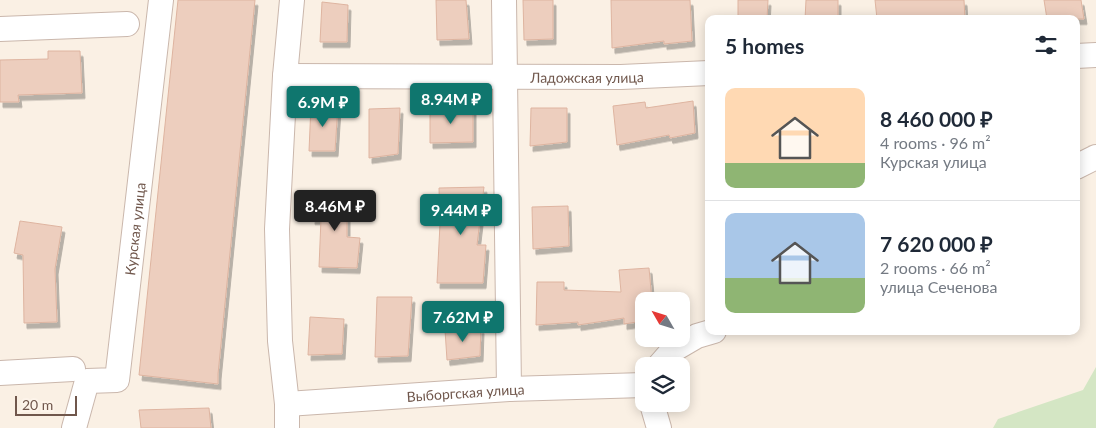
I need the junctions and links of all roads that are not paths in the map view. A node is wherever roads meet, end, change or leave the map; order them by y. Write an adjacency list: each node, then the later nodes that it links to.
1 (161, 0): 21 (street, Курская улица)
2 (292, 0): 9 (street)
3 (504, 0): 10 (street)
4 (127, 24): 5 (street)
5 (0, 29)
6 (1096, 55): 7 (street)
7 (1080, 56)
8 (705, 73): 10 (street, Ладожская улица)
9 (285, 76): 10 (street, Ладожская улица); 19 (street)
10 (505, 78): 18 (street)
11 (1096, 157): 12 (street)
12 (1080, 165)
13 (705, 334): 14 (street)
14 (667, 357)
15 (73, 369): 16 (street)
16 (0, 373)
17 (635, 385): 18 (street, Выборгская улица)
18 (509, 389): 19 (street, Выборгская улица)
19 (287, 404): 22 (street)
20 (654, 412): 23 (street)
21 (74, 428)
22 (287, 428)
23 (659, 428)

